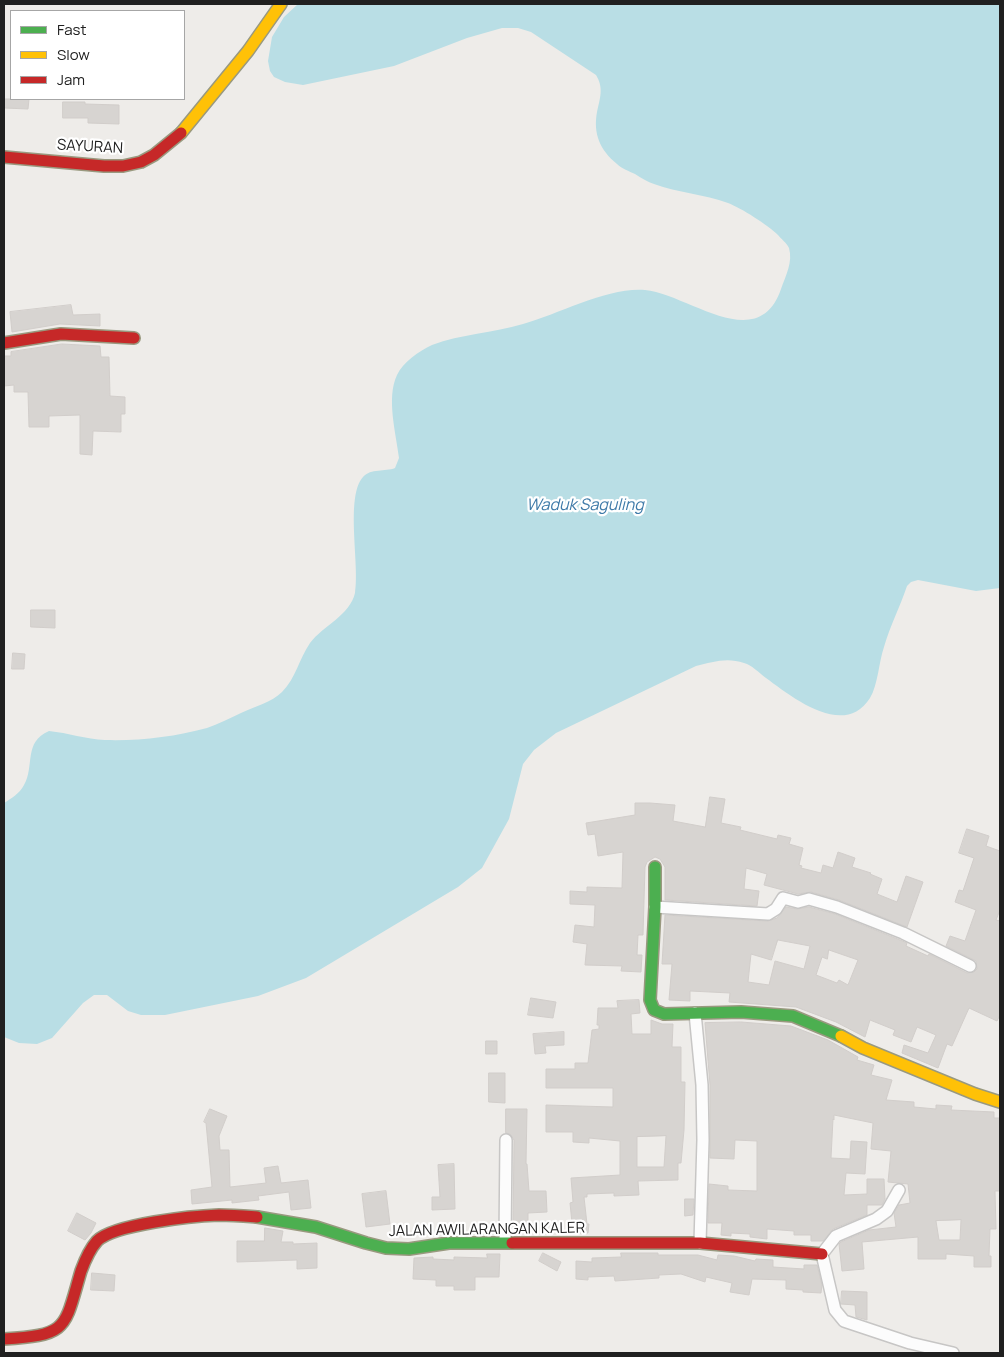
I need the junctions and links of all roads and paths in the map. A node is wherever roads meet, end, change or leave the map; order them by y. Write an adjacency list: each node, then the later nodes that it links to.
1 (281, 4): 2 (street, SAYURAN)
2 (4, 157)
3 (134, 338): 4 (street)
4 (4, 343)
5 (655, 867): 6 (street)
6 (655, 907): 7 (street); 8 (street)
7 (970, 966)
8 (694, 1013): 9 (street); 13 (street)
9 (1000, 1102)
10 (506, 1140): 12 (street)
11 (899, 1190): 14 (street)
12 (505, 1242): 13 (street, JALAN AWILARANGAN KALER); 15 (street, JALAN AWILARANGAN KALER)
13 (700, 1243): 14 (street, JALAN AWILARANGAN KALER)
14 (822, 1254): 16 (street)
15 (4, 1340)
16 (953, 1353)

